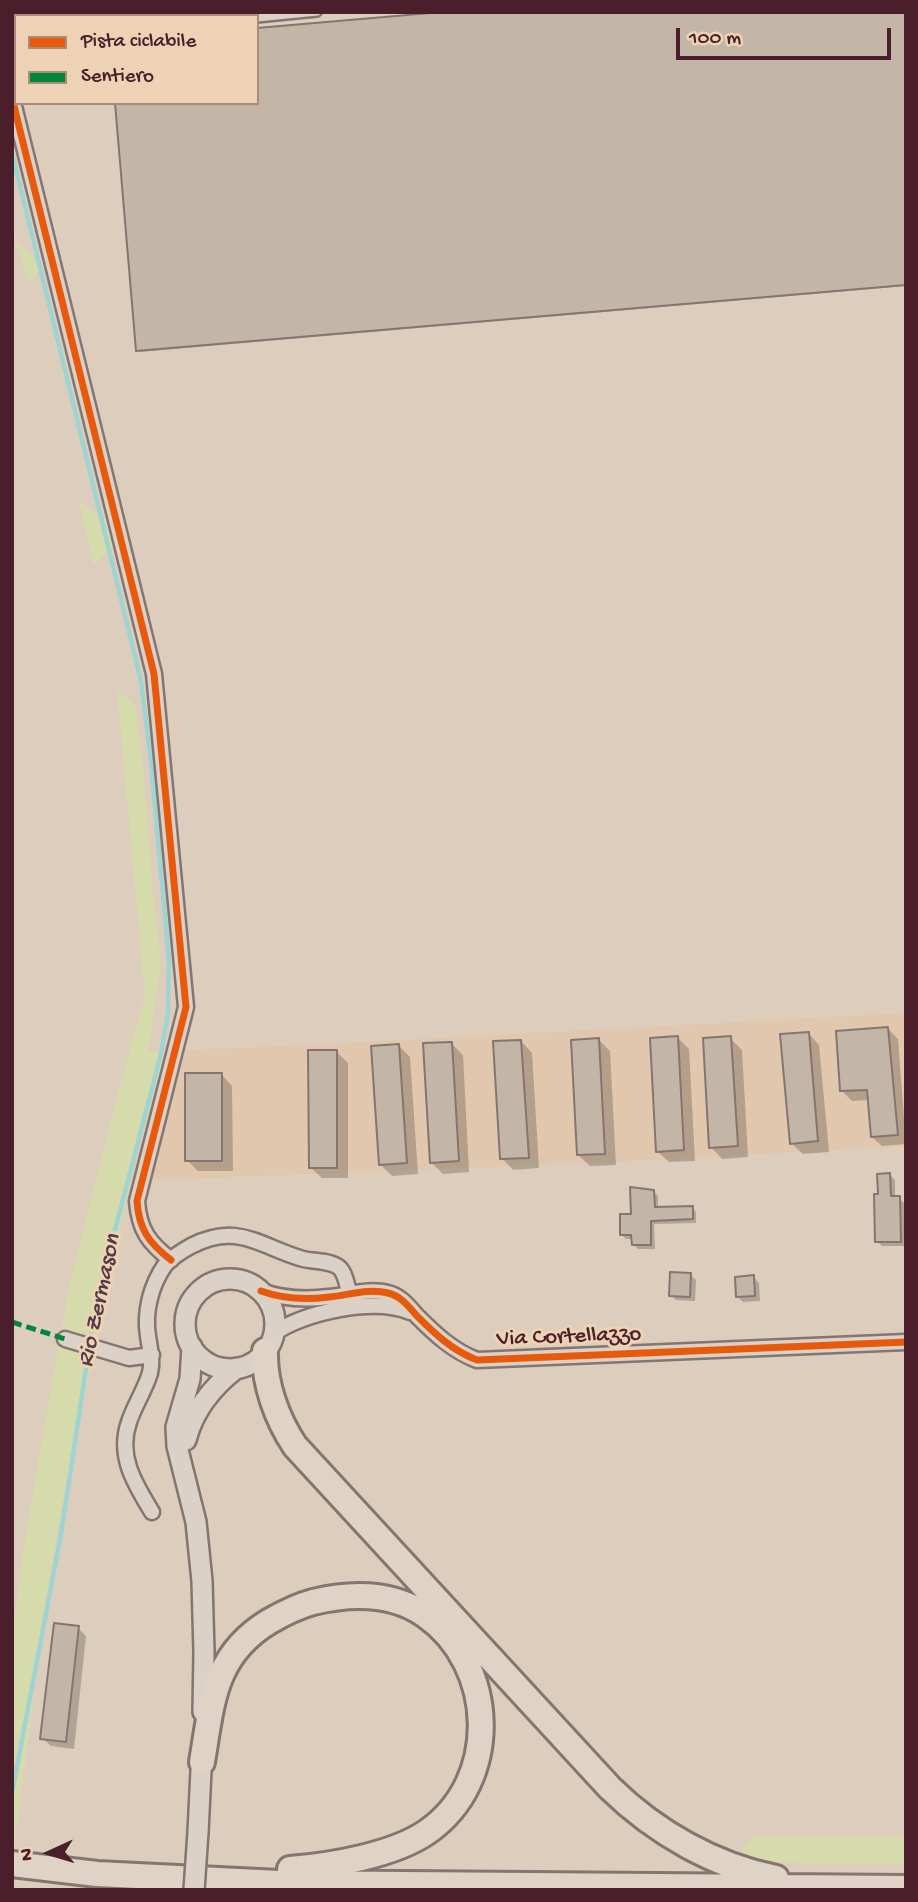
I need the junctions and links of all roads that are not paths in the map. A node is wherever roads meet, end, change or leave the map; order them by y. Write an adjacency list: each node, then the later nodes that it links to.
1 (317, 12): 2 (lane)
2 (259, 18)
3 (12, 98): 4 (street)
4 (172, 1260): 6 (street); 11 (street)
5 (261, 1291): 6 (street, Via Cortellazzo); 9 (main road); 10 (main road)
6 (350, 1300): 8 (street, Via Cortellazzo); 9 (street, Via Cortellazzo)
7 (65, 1339): 11 (street)
8 (906, 1342)
9 (269, 1343): 12 (main road); 18 (highway)
10 (192, 1347): 12 (main road); 13 (main road)
11 (152, 1355): 14 (street)
12 (237, 1368): 13 (main road)
13 (182, 1465): 15 (main road)
14 (152, 1512)
15 (202, 1762): 17 (highway); 20 (main road, bridge)
16 (16, 1864): 17 (highway)
17 (167, 1877): 18 (highway)
18 (843, 1888): 19 (highway)
19 (906, 1888)
20 (194, 1890)

